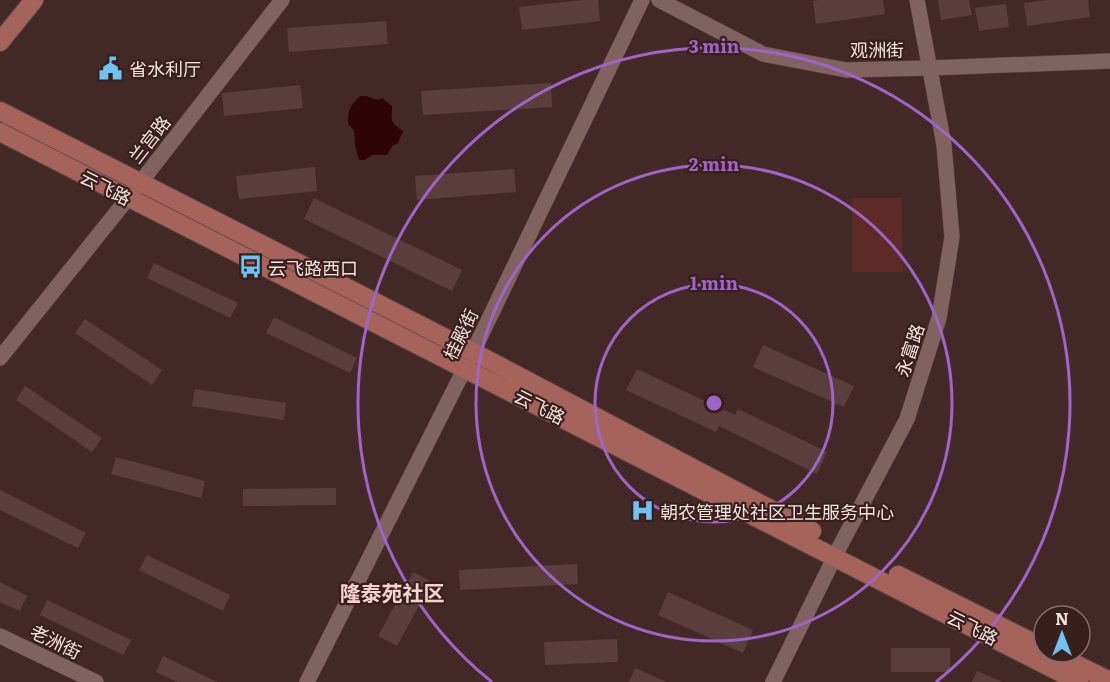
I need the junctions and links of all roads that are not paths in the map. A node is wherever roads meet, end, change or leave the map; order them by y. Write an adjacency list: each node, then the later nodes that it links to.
1 (34, 0): 6 (main road)
2 (282, 0): 11 (street, 兰宫路)
3 (642, 0): 14 (street, 桂殿街)
4 (659, 0): 8 (street, 观洲街)
5 (917, 0): 8 (street, 永富路)
6 (0, 42)
7 (1110, 61): 8 (street, 观洲街)
8 (930, 68): 15 (street, 永富路)
9 (0, 111): 11 (main road, 云飞路)
10 (0, 132): 12 (main road, 云飞路)
11 (140, 183): 12 (street, 兰宫路); 14 (main road, 云飞路)
12 (128, 198): 13 (street, 兰宫路); 14 (main road, 云飞路)
13 (0, 358)
14 (469, 360): 15 (main road, 云飞路); 21 (street, 桂殿街)
15 (838, 551): 17 (main road, 云飞路); 22 (street, 永富路); 23 (main road, 云飞路)
16 (0, 636): 20 (street, 老洲街)
17 (1032, 642)
18 (1076, 664): 19 (main road)
19 (1110, 681)
20 (96, 682)
21 (307, 682)
22 (773, 682)
23 (1079, 682)

